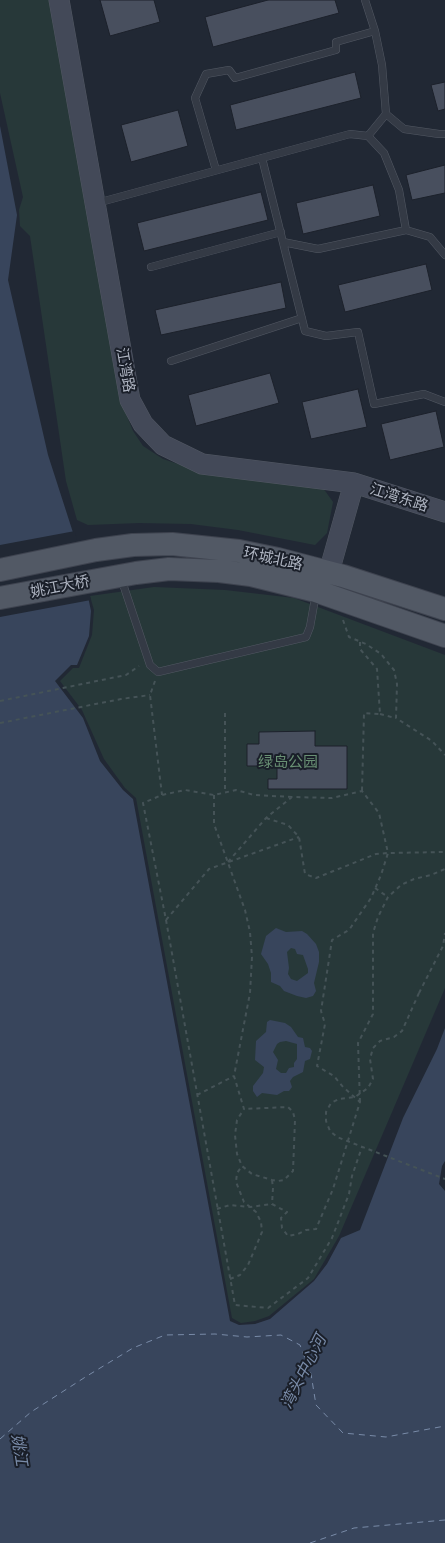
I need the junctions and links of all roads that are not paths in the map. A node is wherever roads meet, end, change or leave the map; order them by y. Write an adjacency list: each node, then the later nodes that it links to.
1 (59, 0): 9 (street, 江湾路)
2 (365, 0): 3 (lane)
3 (375, 31): 4 (lane); 8 (lane)
4 (386, 114): 5 (lane); 6 (lane)
5 (445, 134)
6 (368, 136): 7 (lane); 10 (lane)
7 (262, 158): 8 (lane); 11 (lane)
8 (216, 170): 9 (lane)
9 (94, 203): 18 (street, 江湾路)
10 (406, 230): 12 (lane); 13 (lane)
11 (281, 232): 12 (lane); 14 (lane)
12 (283, 242): 15 (lane)
13 (445, 255)
14 (151, 268)
15 (302, 318): 16 (lane); 17 (lane)
16 (171, 361)
17 (445, 402)
18 (354, 483): 19 (street, 江湾东路); 22 (street)
19 (445, 512)
20 (96, 550): 21 (main road, 姚江大桥); 22 (main road, 环城北路)
21 (0, 570)
22 (328, 572): 26 (main road, 环城北路)
23 (120, 576): 24 (main road, 环城北路); 24 (lane); 25 (main road, 姚江大桥)
24 (316, 591): 27 (main road, 环城北路)
25 (0, 598)
26 (445, 609)
27 (445, 636)

